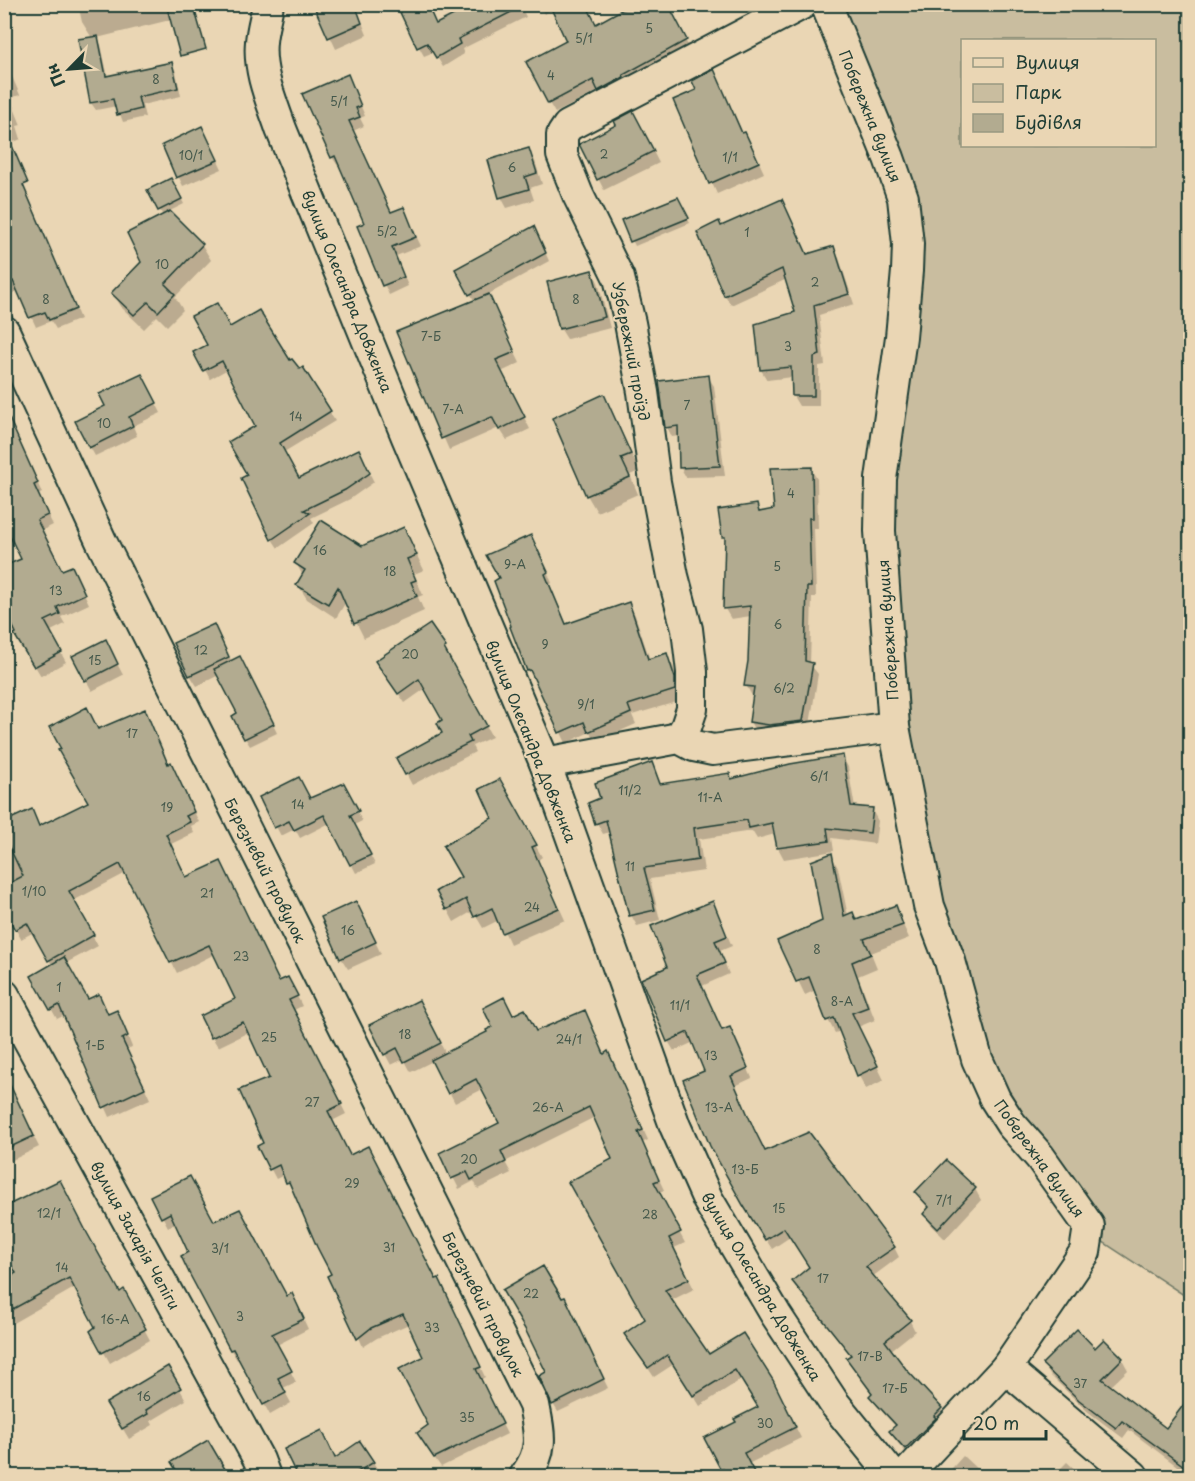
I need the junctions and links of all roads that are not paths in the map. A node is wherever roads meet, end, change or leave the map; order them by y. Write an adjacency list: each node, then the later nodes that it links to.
1 (268, 4): 7 (street, вулиця Олесандра Довженка)
2 (802, 4): 6 (street, Узбережний проїзд)
3 (826, 4): 5 (street, Побережна вулиця)
4 (4, 331): 11 (street, Березневий провулок)
5 (894, 727): 6 (street); 9 (street, Побережна вулиця)
6 (679, 738): 7 (street)
7 (545, 763): 12 (street, вулиця Олесандра Довженка)
8 (4, 995): 10 (street, вулиця Захарія Чепіги)
9 (1006, 1368): 13 (street); 14 (street)
10 (265, 1476)
11 (525, 1476)
12 (893, 1476)
13 (905, 1476)
14 (1133, 1476)

